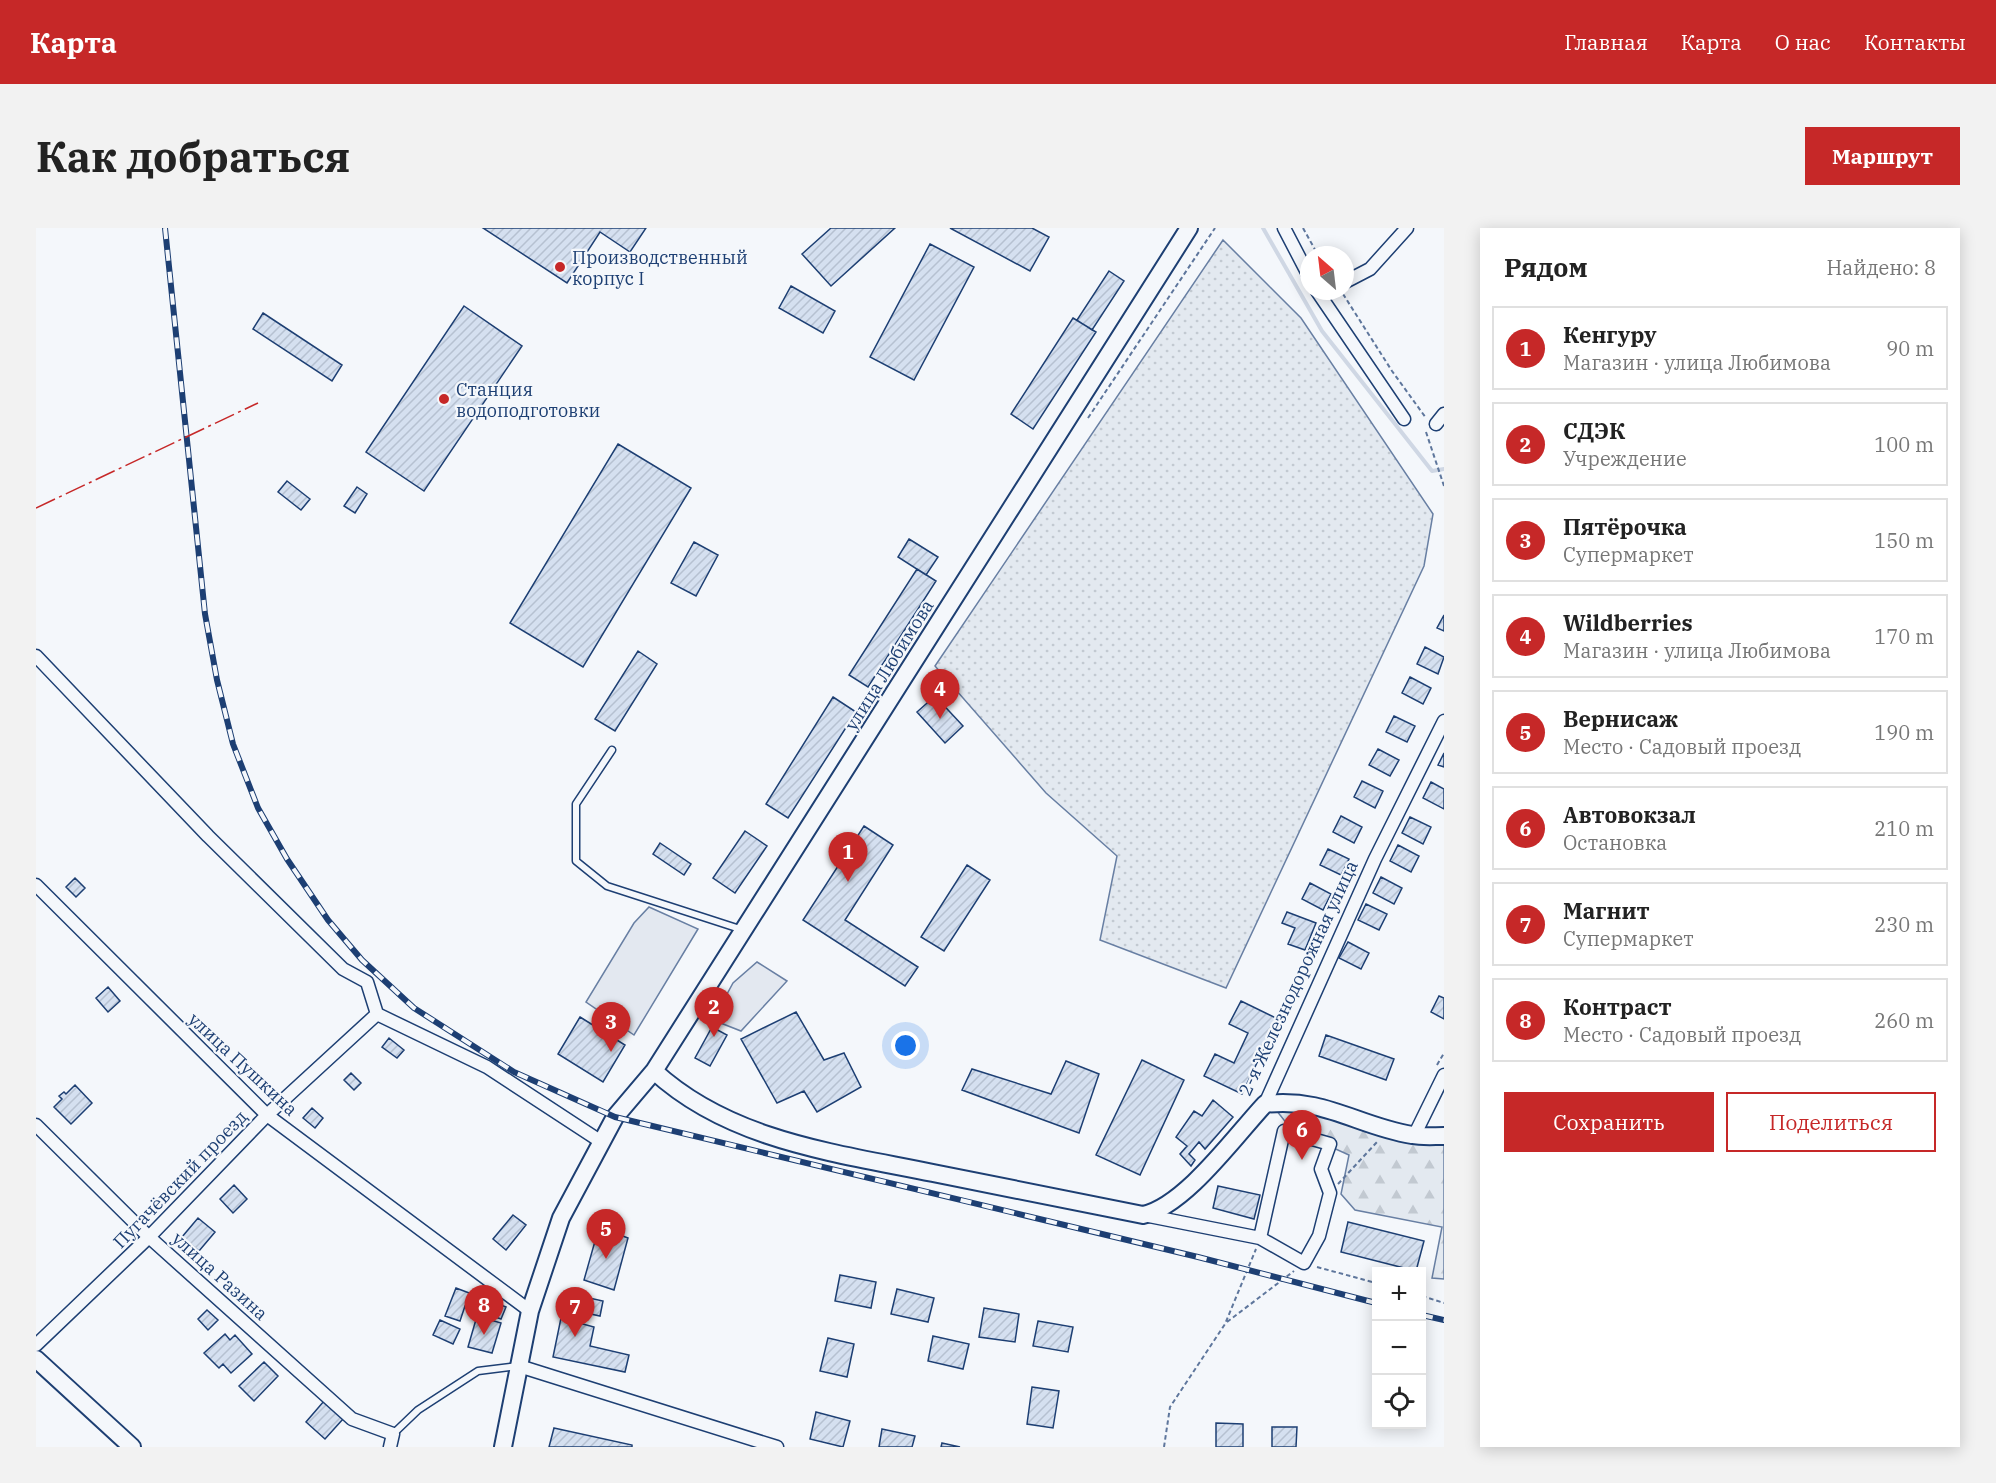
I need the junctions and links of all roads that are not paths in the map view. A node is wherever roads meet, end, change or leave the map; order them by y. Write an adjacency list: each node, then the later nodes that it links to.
1 (1189, 228): 12 (main road, улица Любимова)
2 (1284, 228): 4 (street)
3 (1407, 228): 5 (street)
4 (1300, 259)
5 (1354, 277)
6 (1326, 300): 7 (street)
7 (1404, 419)
8 (36, 656): 15 (street)
9 (1444, 721): 18 (street, 2-я Железнодорожная улица)
10 (612, 750): 12 (lane)
11 (36, 885): 19 (street, улица Пушкина)
12 (743, 930): 13 (main road, улица Любимова)
13 (708, 986): 14 (lane); 16 (main road, улица Любимова)
14 (725, 998)
15 (377, 1014): 19 (street, Пугачёвский проезд); 23 (street)
16 (654, 1071): 23 (main road, улица Любимова); 24 (main road)
17 (1444, 1075): 21 (street)
18 (1265, 1104): 21 (main road); 24 (main road, 2-я Железнодорожная улица)
19 (267, 1115): 25 (street, Пугачёвский проезд); 27 (street, улица Пушкина)
20 (36, 1125): 25 (street, улица Разина)
21 (1414, 1136): 22 (main road)
22 (1444, 1136)
23 (600, 1141): 27 (main road, улица Любимова)
24 (1143, 1215): 26 (street)
25 (149, 1237): 28 (street, Пугачёвский проезд); 31 (street, улица Разина)
26 (1260, 1238): 26 (street)
27 (530, 1311): 30 (main road, улица Любимова)
28 (36, 1345)
29 (36, 1359): 32 (main road)
30 (519, 1366): 31 (lane); 34 (main road, улица Любимова); 35 (street)
31 (393, 1434): 33 (street)
32 (132, 1447)
33 (390, 1447)
34 (502, 1447)
35 (777, 1447)

